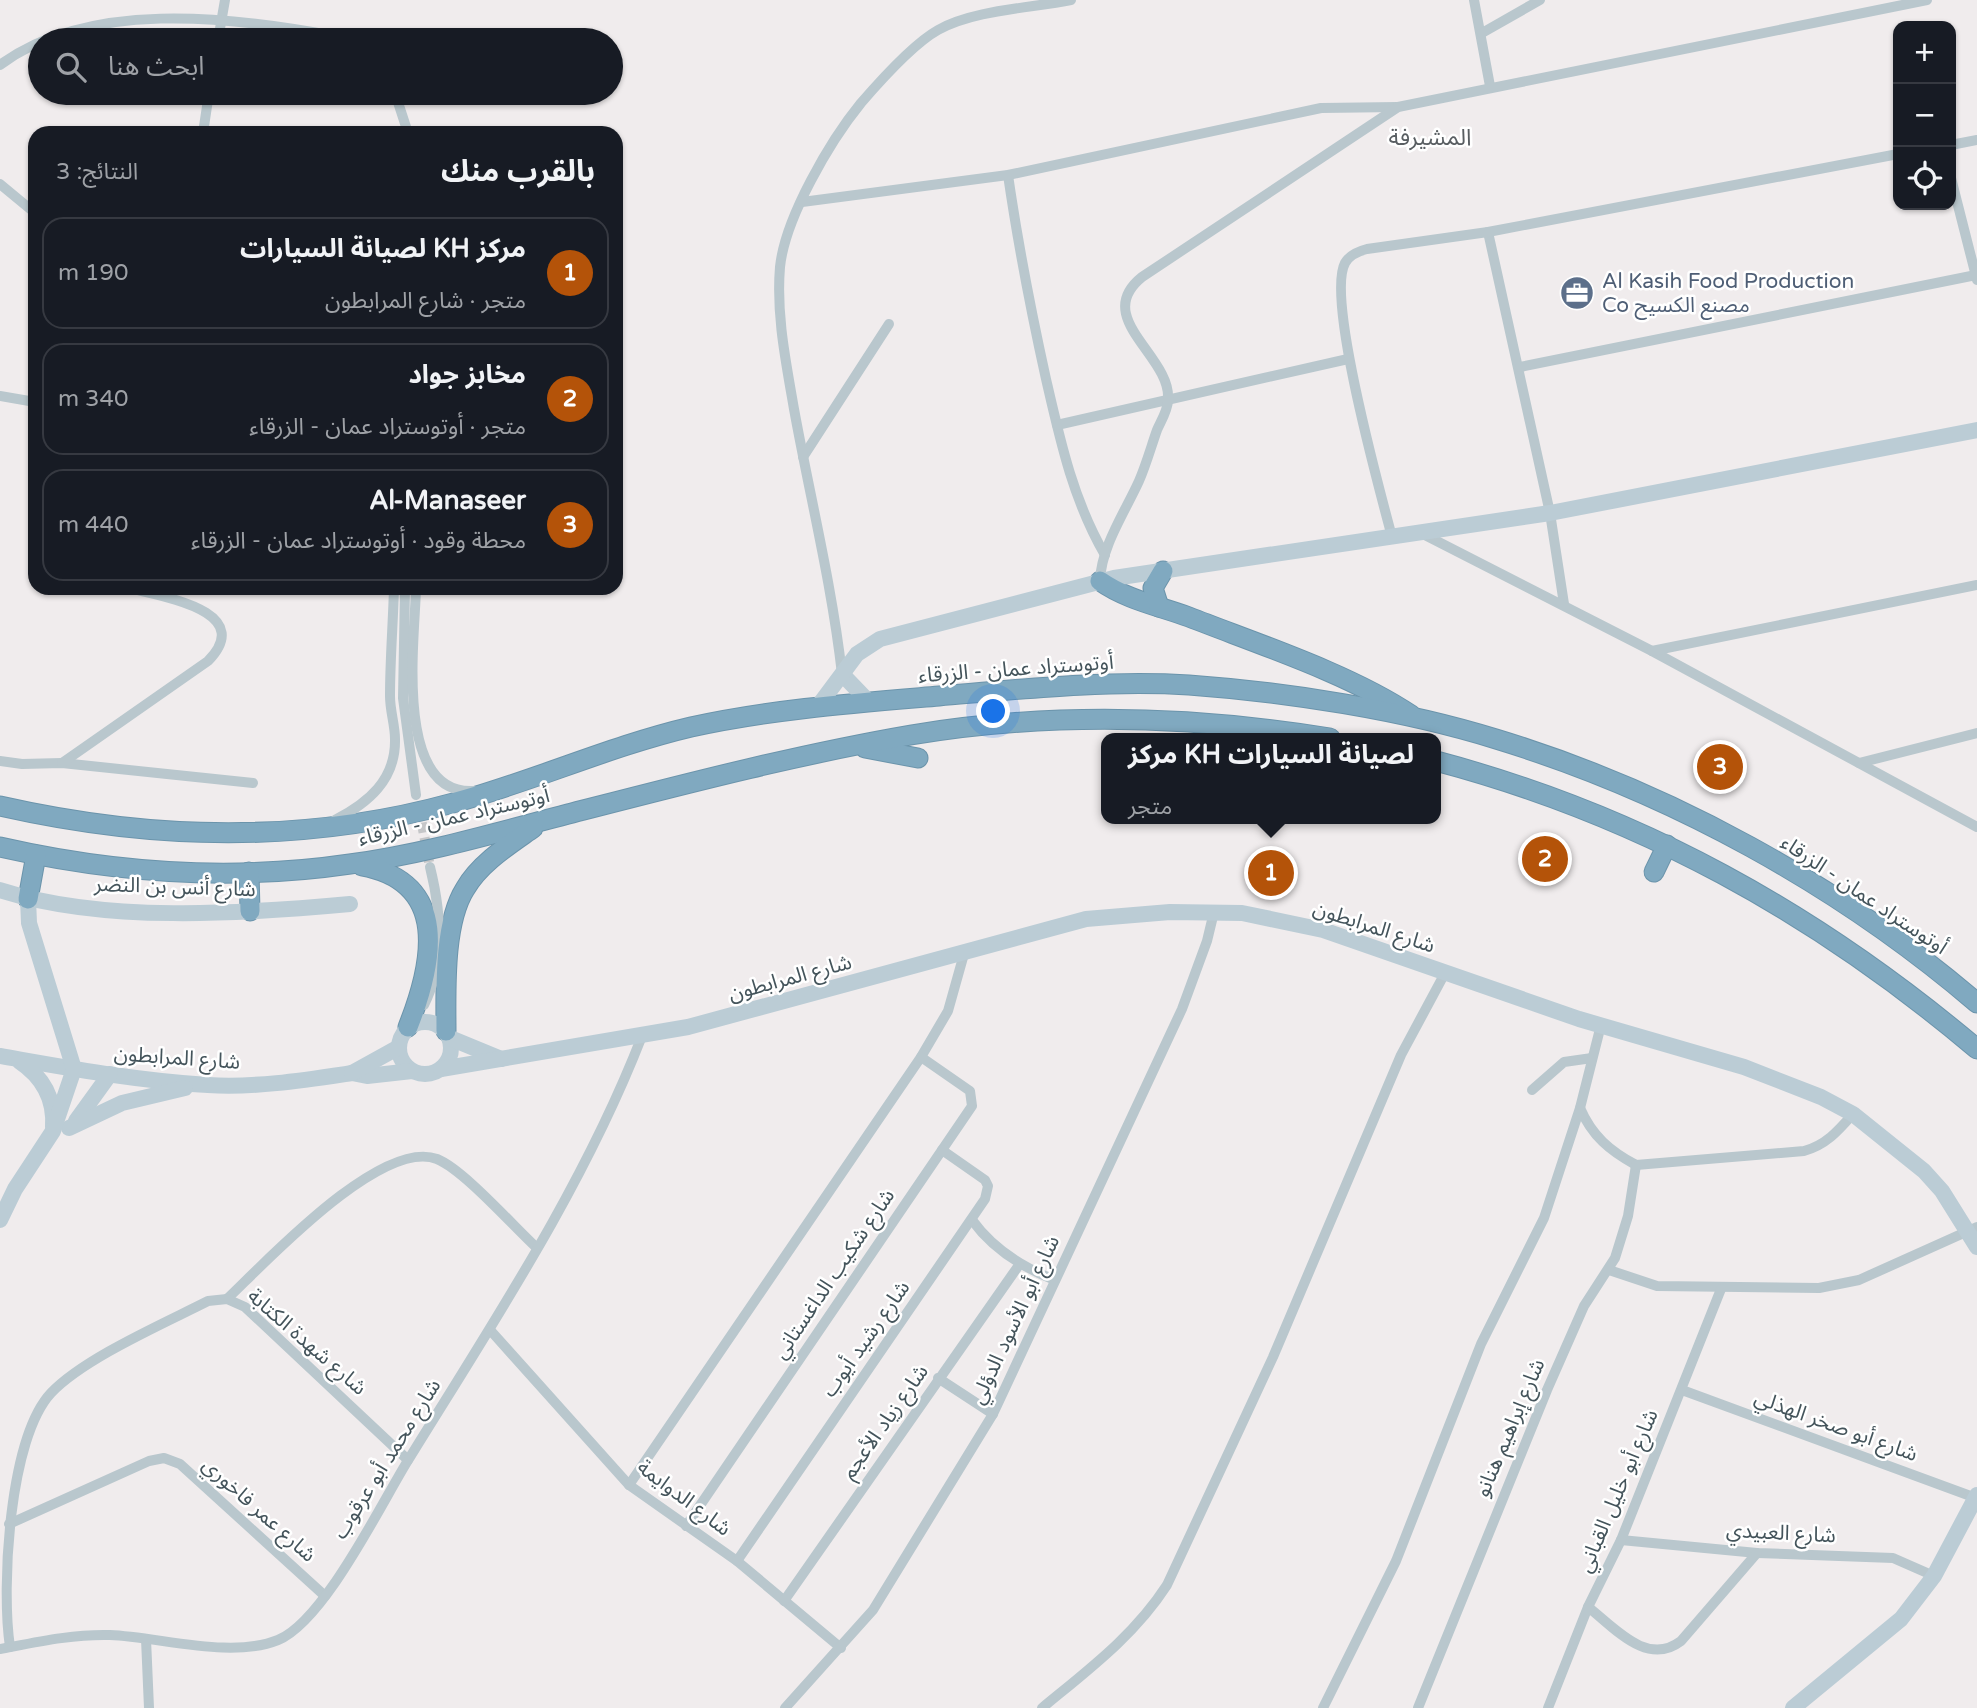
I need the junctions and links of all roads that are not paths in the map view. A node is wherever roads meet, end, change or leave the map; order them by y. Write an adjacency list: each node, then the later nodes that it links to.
1 (225, 0): 7 (street)
2 (1071, 0): 26 (street)
3 (1474, 0): 11 (street)
4 (1540, 0): 11 (street)
5 (1927, 0): 6 (street)
6 (1881, 4): 14 (street)
7 (222, 15): 8 (street); 9 (street); 10 (street)
8 (54, 28)
9 (220, 28)
10 (292, 28)
11 (1482, 33): 14 (street)
12 (28, 43): 13 (street)
13 (0, 65)
14 (1490, 86): 17 (street)
15 (207, 105): 18 (street)
16 (399, 105): 19 (street)
17 (1398, 107): 23 (street); 34 (street)
18 (204, 126)
19 (406, 126)
20 (1977, 140): 21 (street)
21 (1956, 144)
22 (1893, 155): 28 (street)
23 (1008, 175): 26 (street); 36 (street)
24 (0, 184): 27 (street)
25 (1956, 198): 29 (street)
26 (802, 202): 38 (street)
27 (28, 207)
28 (1488, 232): 31 (street); 32 (street)
29 (1976, 278): 32 (street)
30 (889, 324): 38 (street)
31 (1348, 359): 34 (street); 41 (street)
32 (1520, 368): 39 (street)
33 (0, 396): 35 (street)
34 (1168, 400): 36 (street); 42 (street)
35 (28, 401)
36 (1057, 425): 42 (street)
37 (1977, 430): 39 (street)
38 (803, 457): 53 (street)
39 (1550, 513): 40 (street); 50 (street)
40 (1420, 533): 41 (street); 50 (street)
41 (1392, 537): 43 (street)
42 (1105, 555): 44 (street)
43 (1163, 571): 44 (street); 51 (highway)
44 (1100, 581): 51 (highway); 53 (street)
45 (1977, 585): 52 (street)
46 (156, 595): 64 (street)
47 (401, 595): 73 (street)
48 (402, 595): 69 (street)
49 (416, 595): 68 (street)
50 (1564, 604): 52 (street)
51 (1158, 607): 56 (highway)
52 (1652, 651): 65 (street)
53 (842, 675): 54 (street); 55 (street)
54 (868, 701): 55 (highway, أوتوستراد عمان - الزرقاء); 56 (highway, أوتوستراد عمان - الزرقاء)
55 (819, 705): 68 (highway, أوتوستراد عمان - الزرقاء)
56 (1420, 721): 89 (highway, أوتوستراد عمان - الزرقاء)
57 (1218, 725): 58 (highway); 59 (highway, أوتوستراد عمان - الزرقاء); 61 (highway, أوتوستراد عمان - الزرقاء)
58 (1237, 733)
59 (1287, 733)
60 (1977, 733): 65 (street)
61 (853, 746): 62 (highway); 71 (highway, أوتوستراد عمان - الزرقاء)
62 (918, 758)
63 (0, 761): 64 (street)
64 (62, 763): 67 (street)
65 (1859, 763): 72 (street)
66 (1442, 764): 74 (highway)
67 (253, 783)
68 (497, 789): 73 (highway, أوتوستراد عمان - الزرقاء)
69 (416, 795)
70 (3, 804): 73 (highway, أوتوستراد عمان - الزرقاء)
71 (545, 820): 77 (highway, أوتوستراد عمان - الزرقاء); 92 (highway)
72 (1977, 827)
73 (320, 828)
74 (1667, 845): 80 (highway); 95 (highway)
75 (0, 847): 76 (highway, أوتوستراد عمان - الزرقاء)
76 (36, 855): 79 (highway, أوتوستراد عمان - الزرقاء); 82 (highway)
77 (351, 864): 79 (highway, أوتوستراد عمان - الزرقاء); 90 (highway)
78 (430, 867): 88 (street)
79 (249, 872): 84 (highway)
80 (1654, 872)
81 (0, 890): 82 (street, شارع أنس بن النضر)
82 (28, 899): 84 (street, شارع أنس بن النضر); 101 (street)
83 (349, 904): 84 (street, شارع أنس بن النضر)
84 (250, 911)
85 (1214, 912): 86 (street, شارع المرابطون); 87 (street, شارع المرابطون); 120 (street, شارع أبو الأسود الدؤلي)
86 (964, 954): 93 (street, شارع المرابطون); 97 (street)
87 (1445, 973): 91 (street, شارع المرابطون); 144 (street)
88 (435, 979): 90 (street); 92 (street)
89 (1977, 1003)
90 (412, 1026): 92 (street); 94 (street)
91 (1601, 1026): 98 (street); 109 (street, شارع المرابطون)
92 (446, 1032): 100 (street); 102 (street)
93 (642, 1036): 100 (street, شارع المرابطون); 117 (street, شارع محمد أبو عرقوب)
94 (399, 1047): 103 (street); 104 (street, شارع المرابطون)
95 (1975, 1049)
96 (0, 1056): 99 (street, شارع المرابطون)
97 (922, 1057): 111 (street, شارع شكيب الداغستاني); 128 (street)
98 (1592, 1058): 107 (street); 108 (street)
99 (17, 1059): 101 (street, شارع المرابطون); 110 (street)
100 (501, 1059): 102 (street, شارع المرابطون)
101 (74, 1069): 105 (street, شارع المرابطون); 110 (street)
102 (441, 1069): 103 (street)
103 (412, 1071): 104 (street, شارع المرابطون)
104 (352, 1073): 106 (street, شارع المرابطون)
105 (110, 1074): 106 (street, شارع المرابطون); 110 (street)
106 (208, 1085): 110 (street)
107 (1532, 1090)
108 (1580, 1108): 112 (street); 145 (street)
109 (1853, 1114): 112 (street); 115 (street, شارع المرابطون)
110 (61, 1130): 113 (street)
111 (942, 1150): 114 (street, شارع رشيد أيوب); 131 (street, شارع شكيب الداغستاني)
112 (1636, 1165): 119 (street, شارع إبراهيم هنانو)
113 (2, 1212)
114 (972, 1220): 118 (street); 134 (street, شارع رشيد أيوب)
115 (1973, 1228): 116 (street, شارع المرابطون); 121 (street)
116 (1977, 1247)
117 (537, 1248): 122 (street); 123 (street, شارع محمد أبو عرقوب)
118 (1019, 1265): 120 (street); 124 (street, شارع زياد الأعجم)
119 (1609, 1270): 121 (street); 146 (street, شارع إبراهيم هنانو)
120 (1055, 1280): 126 (street, شارع أبو الأسود الدؤلي)
121 (1721, 1289): 125 (street, شارع أبو خليل القباني)
122 (227, 1299): 127 (street, شارع شهدة الكتابة); 130 (street, شارع شهدة الكتابة)
123 (491, 1331): 127 (street, شارع محمد أبو عرقوب); 128 (street, شارع الدوايمة)
124 (939, 1378): 126 (street); 137 (street, شارع زياد الأعجم)
125 (1682, 1390): 129 (street, شارع أبو صخر الهذلي); 132 (street, شارع أبو خليل القباني)
126 (993, 1414): 141 (street, شارع أبو الأسود الدؤلي)
127 (408, 1460): 136 (street, شارع محمد أبو عرقوب)
128 (629, 1485): 131 (street, شارع الدوايمة)
129 (1976, 1496): 135 (street)
130 (9, 1524): 136 (street, شارع عمر فاخوري); 140 (street)
131 (686, 1526): 134 (street, شارع الدوايمة)
132 (1621, 1540): 133 (street, شارع العبيدي); 138 (street, شارع أبو خليل القباني)
133 (1757, 1553): 135 (street, شارع العبيدي); 138 (street)
134 (737, 1561): 137 (street, شارع الدوايمة)
135 (1934, 1576): 148 (street)
136 (325, 1596): 139 (street, شارع محمد أبو عرقوب)
137 (784, 1601): 141 (street, شارع الدوايمة)
138 (1588, 1607): 147 (street, شارع أبو خليل القباني)
139 (146, 1639): 140 (street, شارع محمد أبو عرقوب); 142 (street)
140 (5, 1648)
141 (841, 1648): 143 (street, شارع أبو الأسود الدؤلي)
142 (149, 1708)
143 (785, 1708)
144 (1042, 1708)
145 (1323, 1708)
146 (1418, 1708)
147 (1548, 1708)
148 (1793, 1708)

